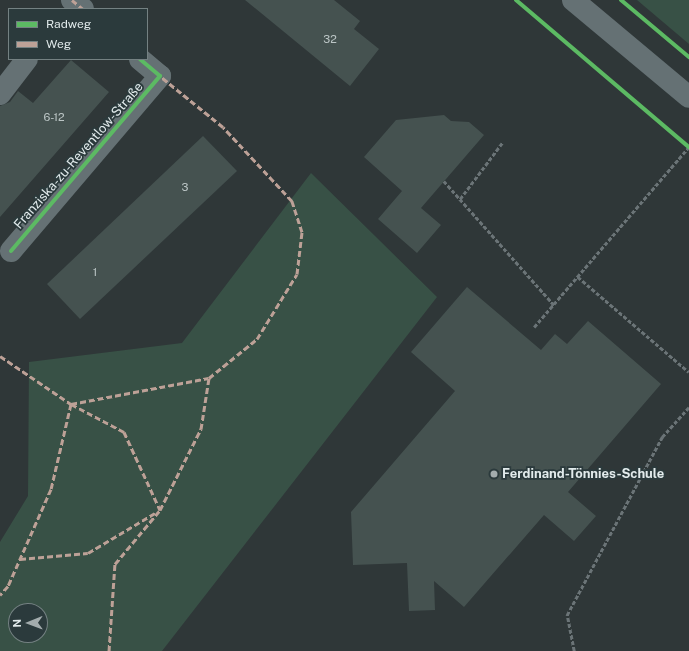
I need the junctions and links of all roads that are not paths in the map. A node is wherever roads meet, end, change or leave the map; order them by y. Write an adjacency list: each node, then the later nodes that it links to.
1 (72, 0): 3 (street)
2 (573, 0): 7 (street)
3 (82, 8)
4 (26, 60): 6 (street)
5 (141, 60): 8 (street, Franziska-zu-Reventlow-Straße)
6 (0, 94)
7 (689, 97)
8 (11, 251)

